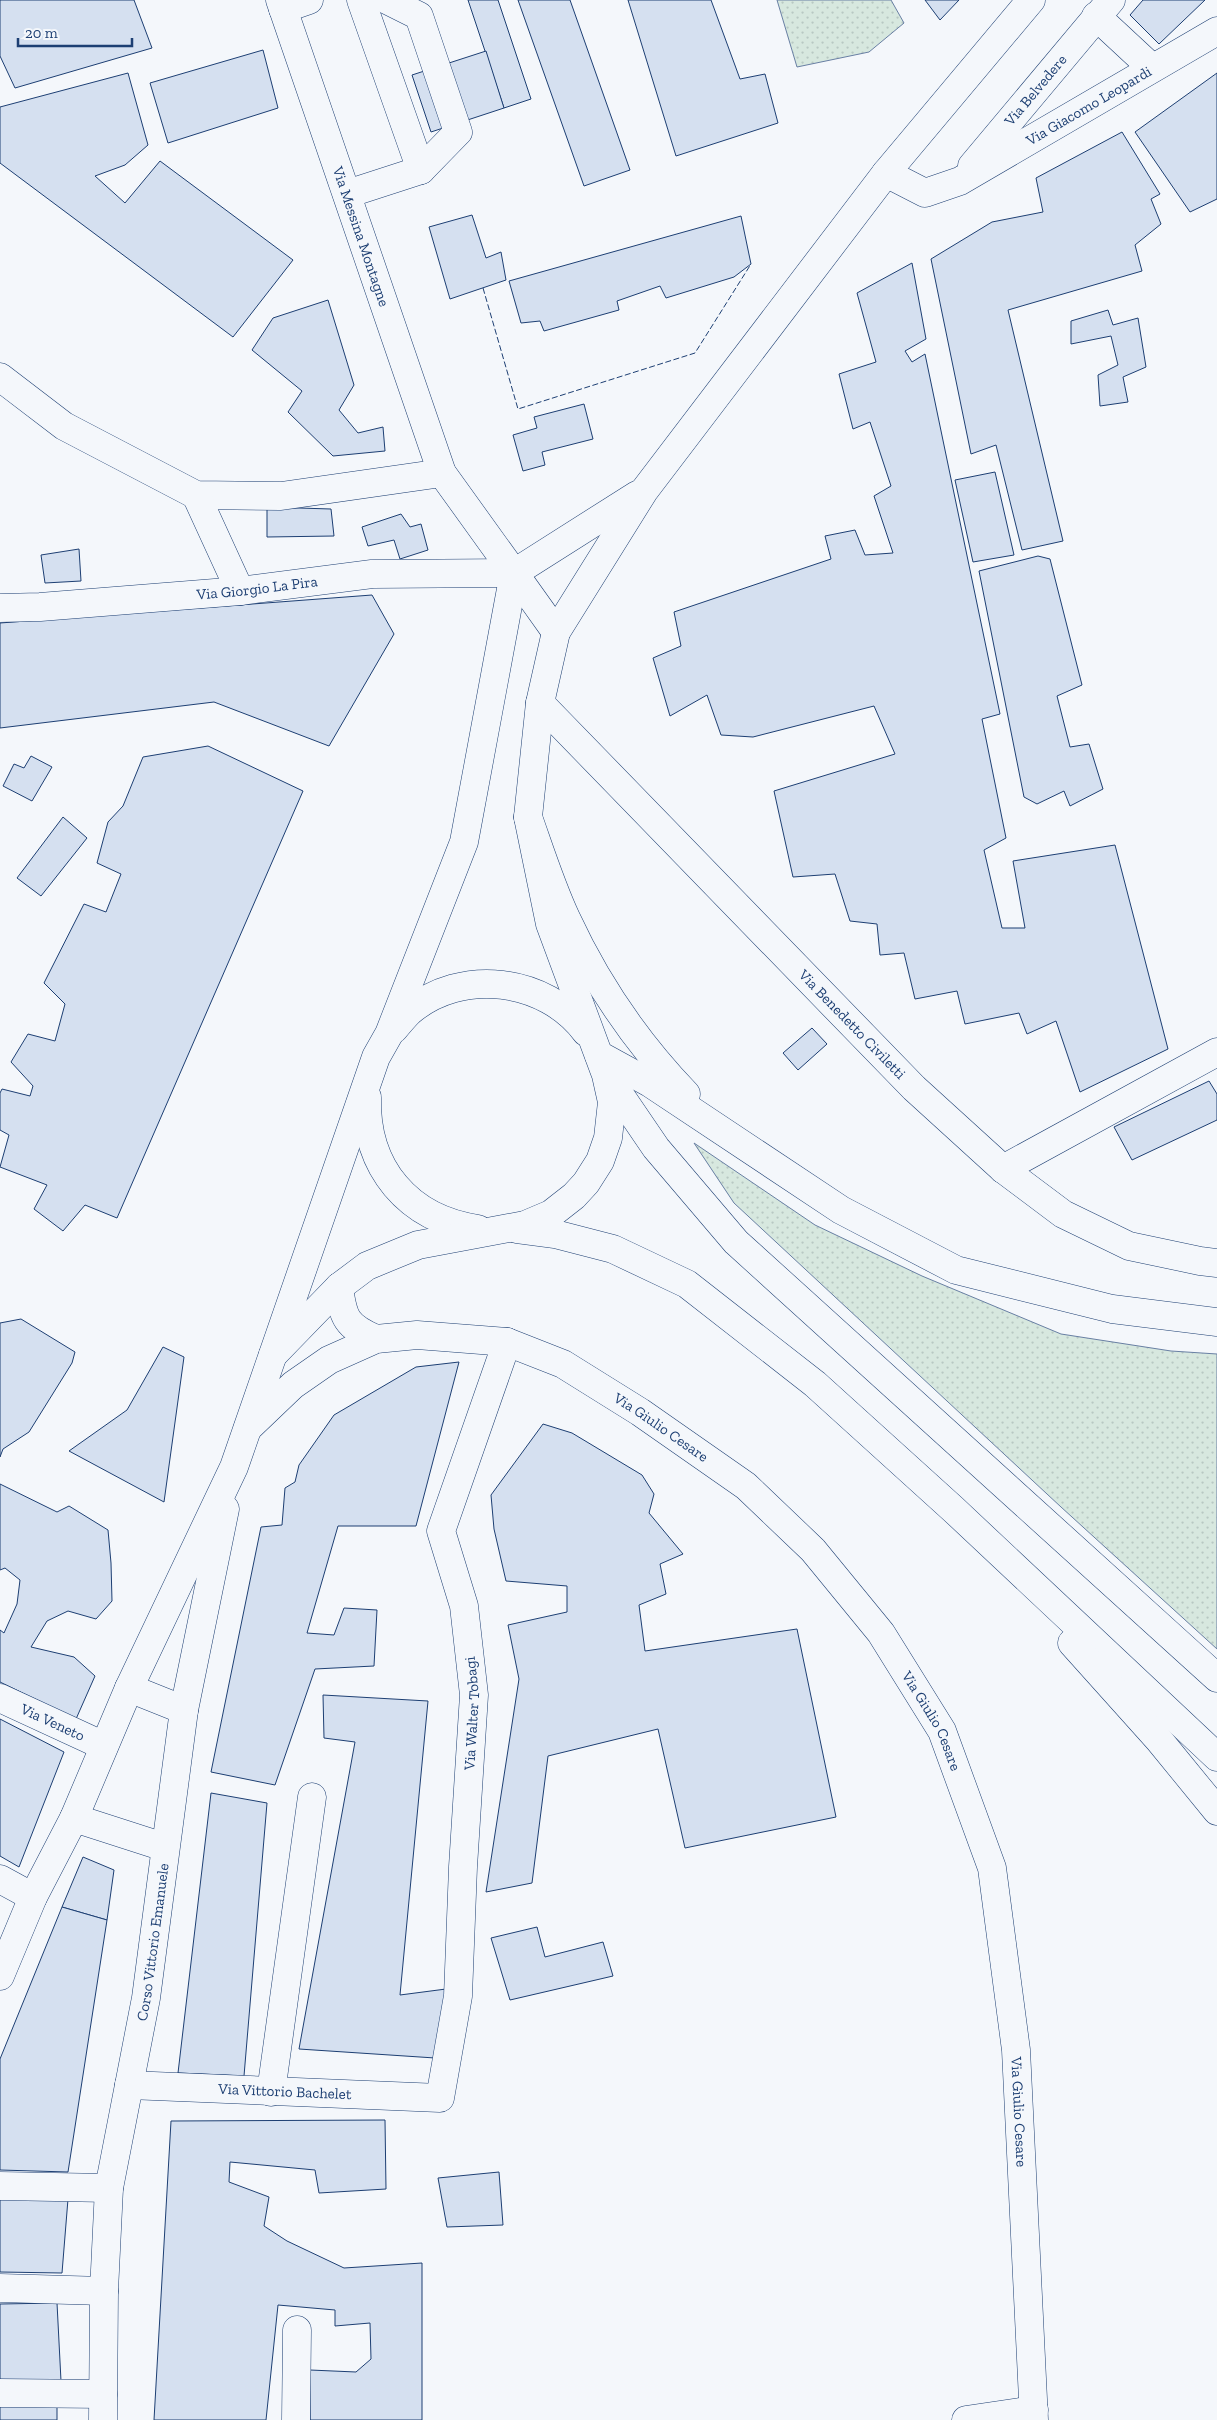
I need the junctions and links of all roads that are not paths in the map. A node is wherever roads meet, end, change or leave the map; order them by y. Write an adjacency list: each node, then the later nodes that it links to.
1 (309, 0): 5 (main road)
2 (361, 0): 9 (main road)
3 (387, 0): 9 (main road)
4 (1031, 0): 10 (main road)
5 (281, 4): 12 (main road, Via Messina Montagne)
6 (1104, 8): 8 (main road); 11 (main road, Via Belvedere)
7 (1217, 30): 8 (main road, Via Giacomo Leopardi)
8 (1152, 68): 11 (main road, Via Giacomo Leopardi)
9 (421, 170): 12 (main road)
10 (886, 173): 11 (main road, Via Giacomo Leopardi); 15 (main road)
11 (960, 181)
12 (346, 194): 14 (main road, Via Messina Montagne)
13 (5, 386): 16 (main road)
14 (442, 473): 16 (main road); 17 (main road, Via Messina Montagne)
15 (644, 491): 17 (main road); 20 (main road)
16 (196, 495): 18 (main road)
17 (514, 573): 18 (main road, Via Giorgio La Pira); 20 (main road, Via Messina Montagne); 23 (main road)
18 (240, 591): 19 (main road, Via Giorgio La Pira)
19 (0, 608)
20 (556, 632): 21 (main road)
21 (540, 703): 22 (main road); 28 (main road, Via Benedetto Civiletti)
22 (528, 818): 26 (main road); 27 (main road)
23 (390, 1034): 25 (main road); 26 (main road)
24 (1217, 1052): 28 (main road)
25 (376, 1057): 29 (main road); 35 (main road)
26 (600, 1058): 27 (main road); 29 (main road); 39 (main road)
27 (726, 1135): 32 (main road)
28 (1002, 1169): 30 (main road, Via Benedetto Civiletti)
29 (498, 1229): 31 (main road); 38 (main road)
30 (1217, 1263)
31 (339, 1288): 33 (main road); 35 (main road)
32 (1217, 1322)
33 (376, 1339): 34 (main road, Via Giulio Cesare); 36 (main road)
34 (507, 1342): 54 (main road, Via Walter Tobagi); 62 (main road, Via Giulio Cesare)
35 (273, 1355): 36 (main road)
36 (248, 1428): 37 (main road)
37 (234, 1467): 40 (main road); 42 (main road, Corso Vittorio Emanuele)
38 (953, 1509): 44 (main road); 46 (main road)
39 (1217, 1678)
40 (129, 1688): 42 (main road); 43 (main road)
41 (0, 1698): 43 (main road, Via Veneto)
42 (184, 1710): 48 (main road, Corso Vittorio Emanuele)
43 (104, 1746): 47 (main road)
44 (1217, 1757)
45 (312, 1797): 53 (main road)
46 (1217, 1811)
47 (74, 1818): 48 (main road); 50 (main road)
48 (164, 1847): 52 (main road, Corso Vittorio Emanuele)
49 (0, 1879): 50 (main road)
50 (33, 1897): 51 (main road)
51 (0, 1976)
52 (129, 2085): 53 (main road, Via Vittorio Bachelet); 56 (main road, Corso Vittorio Emanuele)
53 (271, 2092): 54 (main road, Via Vittorio Bachelet)
54 (440, 2098)
55 (0, 2186): 56 (main road)
56 (109, 2188): 58 (main road, Corso Vittorio Emanuele)
57 (0, 2288): 58 (main road)
58 (104, 2292): 61 (main road, Corso Vittorio Emanuele)
59 (297, 2330): 63 (main road)
60 (0, 2393): 61 (main road)
61 (103, 2407)
62 (1034, 2415): 64 (main road)
63 (296, 2420)
64 (966, 2420)

